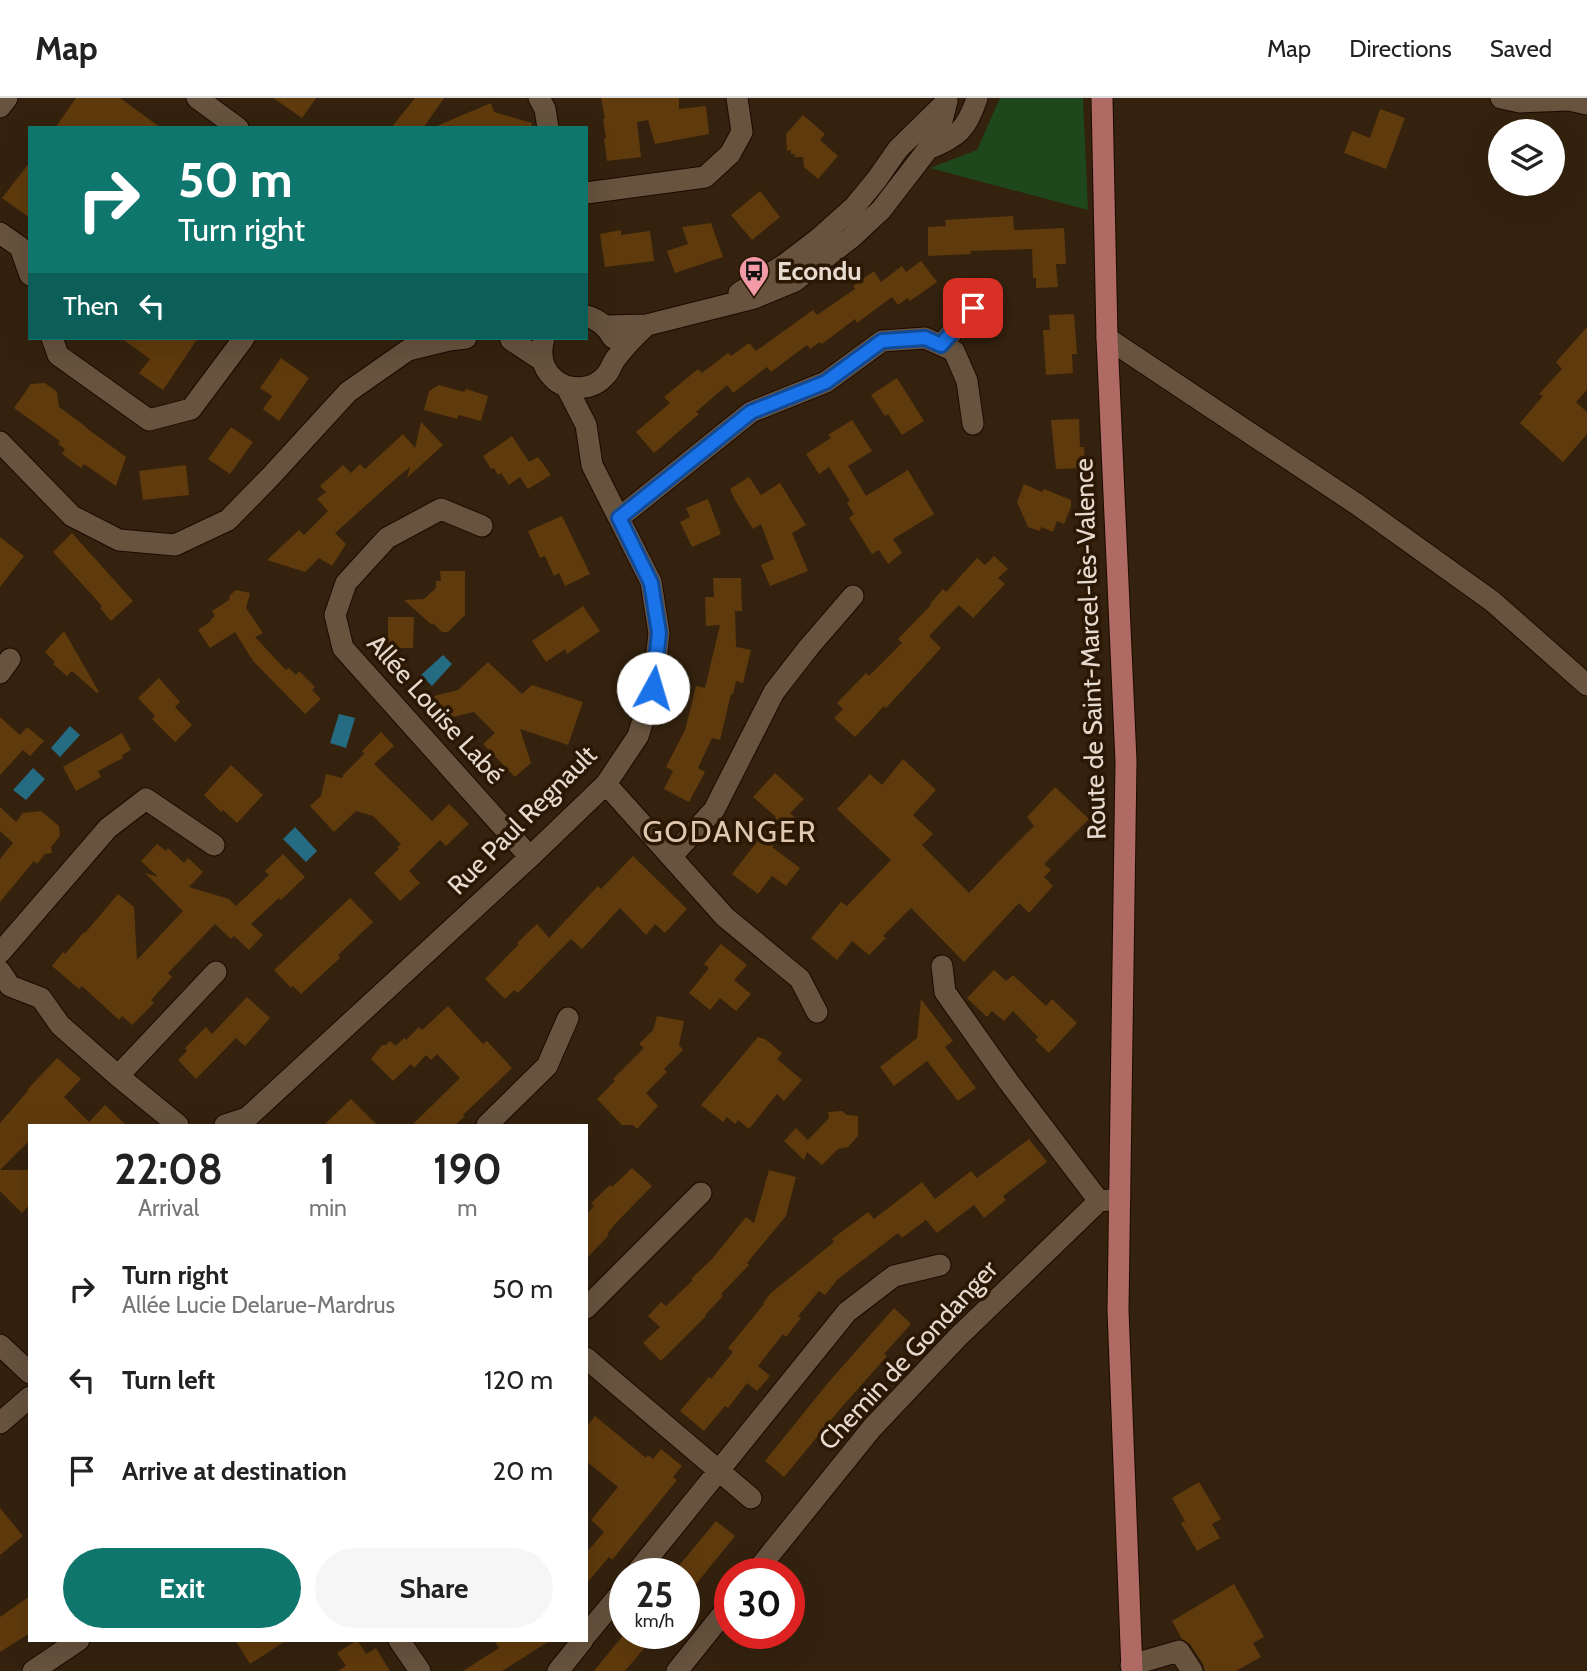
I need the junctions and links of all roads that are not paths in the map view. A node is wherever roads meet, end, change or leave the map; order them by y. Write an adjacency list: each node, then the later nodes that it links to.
1 (7, 98): 10 (street)
2 (197, 98): 11 (street)
3 (539, 98): 12 (street)
4 (737, 98): 14 (street)
5 (977, 98): 13 (street)
6 (1102, 98): 21 (main road, Route de Saint-Marcel-lès-Valence)
7 (1501, 98): 9 (street)
8 (948, 99): 13 (street); 18 (street)
9 (1587, 104)
10 (0, 107)
11 (235, 126)
12 (548, 126)
13 (928, 149): 18 (street)
14 (588, 193)
15 (0, 233): 16 (street)
16 (28, 269)
17 (989, 289): 27 (street)
18 (713, 308): 20 (street)
19 (592, 317): 20 (street); 28 (street)
20 (647, 325): 28 (street, Rue Paul Regnault)
21 (1107, 338): 38 (street); 55 (main road, Route de Saint-Marcel-lès-Valence)
22 (53, 340): 23 (street)
23 (243, 340)
24 (449, 340): 34 (street)
25 (512, 340): 29 (street, Rue Paul Regnault)
26 (544, 340): 29 (street)
27 (941, 345): 32 (street); 35 (street)
28 (614, 360): 30 (street, Rue Paul Regnault)
29 (543, 361): 31 (street, Rue Paul Regnault)
30 (599, 382): 31 (street); 33 (street, Rue Paul Regnault)
31 (566, 386): 33 (street, Rue Paul Regnault)
32 (973, 424)
33 (586, 425): 35 (street, Rue Paul Regnault)
34 (0, 442)
35 (619, 518): 39 (street, Rue Paul Regnault)
36 (482, 526): 41 (street, Allée Louise Labé)
37 (853, 596): 42 (street)
38 (1587, 685)
39 (606, 784): 41 (street, Rue Paul Regnault); 42 (street)
40 (214, 845): 43 (street)
41 (530, 857): 50 (street, Rue Paul Regnault)
42 (671, 857): 47 (street)
43 (0, 953)
44 (942, 966): 55 (street)
45 (0, 971): 49 (street)
46 (216, 972): 49 (street)
47 (817, 1012)
48 (568, 1018): 53 (street)
49 (118, 1076): 51 (street)
50 (252, 1121): 52 (street, Rue Paul Regnault)
51 (177, 1124)
52 (232, 1124)
53 (488, 1124)
54 (701, 1193): 57 (street)
55 (1109, 1200): 66 (street, Chemin de Gondanger); 73 (main road, Route de Saint-Marcel-lès-Valence)
56 (940, 1265): 63 (street)
57 (588, 1306)
58 (0, 1345): 60 (street)
59 (588, 1360): 63 (street)
60 (28, 1371)
61 (28, 1399): 62 (street)
62 (0, 1423)
63 (720, 1470): 64 (street); 65 (street)
64 (751, 1498)
65 (648, 1558)
66 (767, 1558)
67 (609, 1607): 69 (street)
68 (714, 1625): 77 (street)
69 (588, 1633)
70 (76, 1642): 74 (street)
71 (400, 1642): 75 (street)
72 (581, 1642): 76 (street)
73 (1132, 1668): 78 (street)
74 (33, 1671)
75 (420, 1671)
76 (558, 1671)
77 (677, 1671)
78 (1192, 1671)

